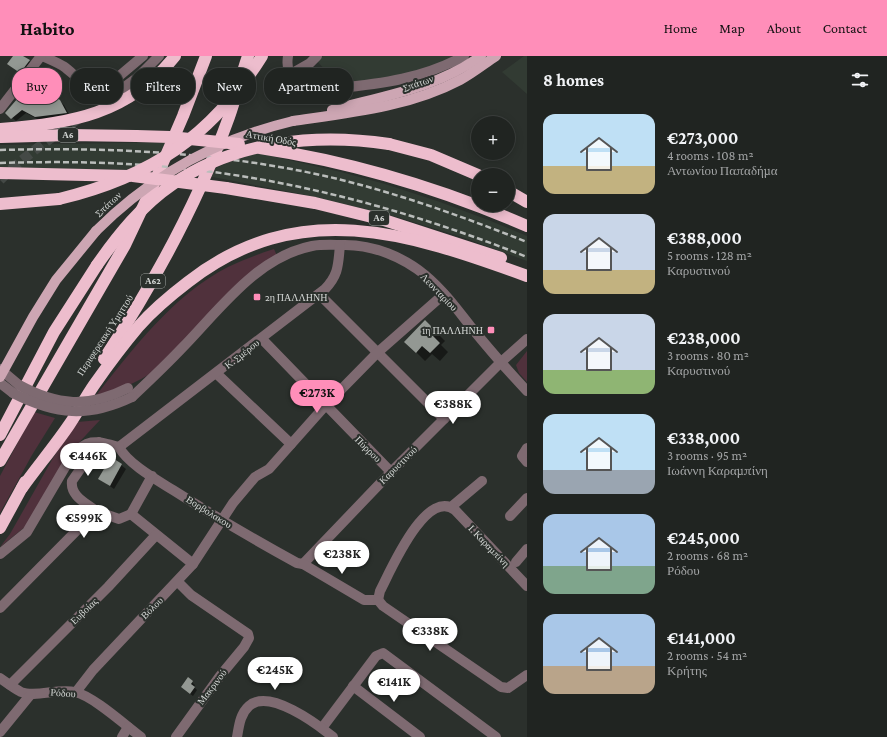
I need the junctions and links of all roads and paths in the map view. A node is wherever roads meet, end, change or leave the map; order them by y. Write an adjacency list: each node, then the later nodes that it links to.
1 (41, 56): 2 (street); 17 (street)
2 (143, 56)
3 (159, 56): 16 (street)
4 (175, 56): 19 (highway)
5 (206, 56): 48 (highway)
6 (248, 56): 53 (highway, Περιφερειακή Υμηττού / Α62)
7 (262, 56): 25 (highway, bridge)
8 (288, 56): 13 (street)
9 (318, 56): 14 (street)
10 (464, 56): 15 (street)
11 (481, 56): 18 (main road, Σπάτων)
12 (496, 56): 18 (main road, Σπάτων)
13 (289, 68)
14 (301, 68)
15 (353, 87)
16 (123, 88)
17 (0, 109)
18 (293, 121): 36 (main road, Σπάτων, bridge)
19 (0, 129)
20 (0, 137): 26 (highway, Αττική Οδός / Α6, bridge)
21 (471, 172): 43 (highway, bridge)
22 (0, 173): 28 (highway, Α6, bridge)
23 (515, 195): 24 (highway)
24 (527, 202)
25 (0, 204)
26 (527, 226)
27 (340, 245): 30 (street, Κ. Σμέρου); 31 (street, Λεονταρίου); 39 (street, Λεονταρίου, bridge)
28 (527, 268)
29 (527, 276): 53 (highway)
30 (319, 294): 32 (street, Κ. Σμέρου); 34 (street)
31 (444, 294): 34 (street, Βόλου); 35 (street, Λεονταρίου)
32 (262, 339): 37 (street, Κ. Σμέρου); 41 (street, Πύρρου)
33 (527, 339): 35 (street, Καρυστινού)
34 (377, 353): 41 (street, Βόλου); 42 (street)
35 (500, 363): 40 (street, Λεονταρίου); 42 (street, Καρυστινού)
36 (1, 373): 39 (street, Λεονταρίου)
37 (217, 374): 45 (street); 46 (street, Κ. Σμέρου)
38 (0, 383): 39 (street, Λεονταρίου)
39 (16, 389)
40 (527, 391)
41 (325, 406): 45 (street, Βόλου); 50 (street, Πύρρου)
42 (444, 419): 50 (street, Καρυστινού)
43 (0, 435)
44 (99, 442): 46 (street); 56 (street); 63 (street)
45 (291, 444): 59 (street, Βόλου)
46 (119, 447): 51 (street, Βορβολακου)
47 (527, 448): 49 (street)
48 (0, 461)
49 (527, 462)
50 (391, 472): 64 (street, Καρυστινού)
51 (152, 476): 57 (street); 59 (street, Βορβολακου)
52 (482, 481): 55 (street)
53 (22, 488): 60 (highway, Περιφερειακή Υμηττού / Α62)
54 (527, 498): 58 (street)
55 (451, 507): 68 (street, Ι. Καραμπίνη); 69 (street)
56 (96, 511): 57 (street); 70 (street)
57 (131, 514): 61 (street)
58 (510, 516)
59 (221, 521): 64 (street, Βορβολακου); 66 (street, Βόλου)
60 (0, 528)
61 (156, 535): 66 (street); 73 (street, Ευβοίας)
62 (527, 549): 65 (street)
63 (0, 554)
64 (305, 562): 69 (street, Βορβολακου)
65 (516, 562)
66 (193, 564): 67 (street, Βόλου)
67 (178, 582): 75 (street, Βόλου); 82 (street, Μακρινού)
68 (527, 586)
69 (378, 600): 71 (street)
70 (0, 608)
71 (527, 675)
72 (0, 678): 73 (street)
73 (10, 684): 76 (street)
74 (353, 686): 78 (street); 85 (street); 86 (street)
75 (76, 692): 76 (street, Ρόδου); 77 (street, Ρόδου)
76 (31, 694): 79 (street)
77 (128, 727): 80 (street); 81 (street, Ρόδου)
78 (322, 728): 83 (street); 84 (street)
79 (0, 732)
80 (122, 737)
81 (141, 737)
82 (176, 737)
83 (236, 737)
84 (333, 737)
85 (420, 737)
86 (496, 737)

